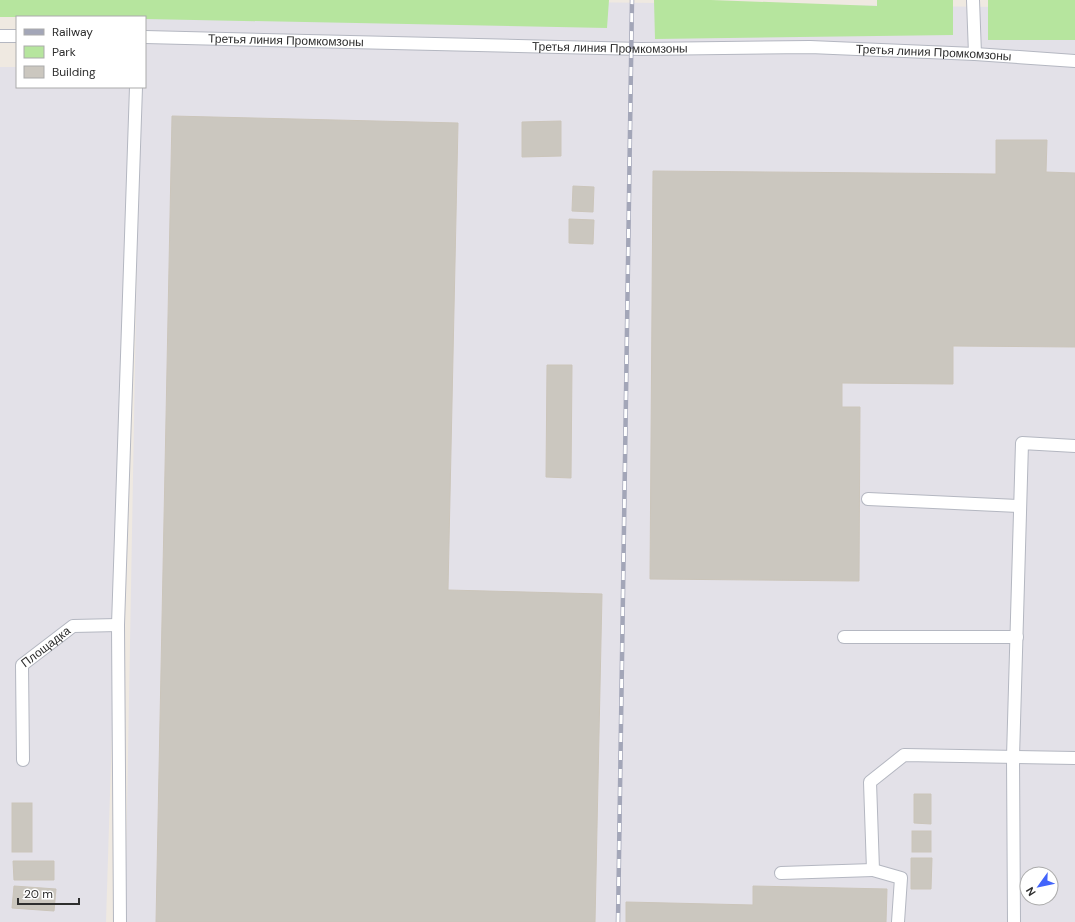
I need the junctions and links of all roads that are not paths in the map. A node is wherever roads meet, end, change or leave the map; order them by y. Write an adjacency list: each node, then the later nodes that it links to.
1 (973, 0): 5 (lane)
2 (0, 36): 3 (lane)
3 (16, 36)
4 (146, 37): 5 (lane, Третья линия Промкомзоны)
5 (975, 54): 6 (lane, Третья линия Промкомзоны)
6 (1075, 61)
7 (136, 88): 11 (lane)
8 (1075, 446): 10 (lane)
9 (868, 499): 10 (lane)
10 (1020, 506): 13 (lane)
11 (118, 625): 16 (lane, Площадка); 19 (lane)
12 (844, 637): 13 (lane)
13 (1017, 637): 14 (lane)
14 (1014, 757): 15 (lane); 17 (lane); 21 (lane)
15 (1075, 758)
16 (23, 760)
17 (873, 870): 18 (lane); 20 (lane)
18 (781, 873)
19 (120, 922)
20 (898, 922)
21 (1014, 922)

